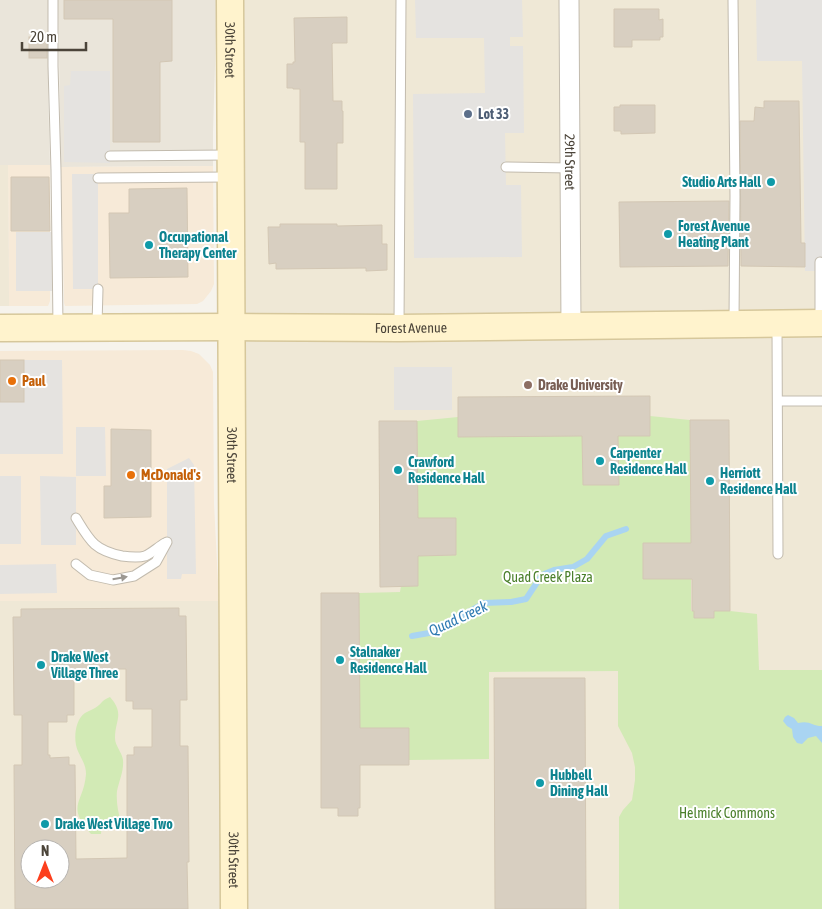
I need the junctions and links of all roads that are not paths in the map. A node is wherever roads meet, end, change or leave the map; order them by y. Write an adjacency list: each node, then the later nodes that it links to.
1 (53, 0): 19 (lane)
2 (230, 0): 7 (main road, 30th Street)
3 (401, 0): 21 (lane)
4 (569, 0): 9 (street, 29th Street)
5 (733, 0): 14 (lane)
6 (110, 156): 7 (lane)
7 (230, 166): 10 (lane); 17 (main road, 30th Street)
8 (506, 167): 9 (lane)
9 (570, 168): 16 (street, 29th Street)
10 (98, 178)
11 (820, 262): 13 (lane)
12 (98, 289): 20 (lane)
13 (821, 323): 15 (main road, Forest Avenue)
14 (734, 324): 15 (main road, Forest Avenue); 16 (main road, Forest Avenue)
15 (777, 324): 22 (lane)
16 (571, 326): 21 (main road, Forest Avenue)
17 (231, 327): 20 (main road, Forest Avenue); 21 (main road, Forest Avenue); 27 (main road, 30th Street)
18 (0, 328): 19 (main road, Forest Avenue)
19 (58, 328): 20 (main road, Forest Avenue)
20 (97, 328)
21 (399, 328)
22 (778, 401): 23 (lane); 25 (lane)
23 (822, 401)
24 (76, 518): 26 (lane, one-way to 24)
25 (778, 554)
26 (76, 564)
27 (234, 909)

